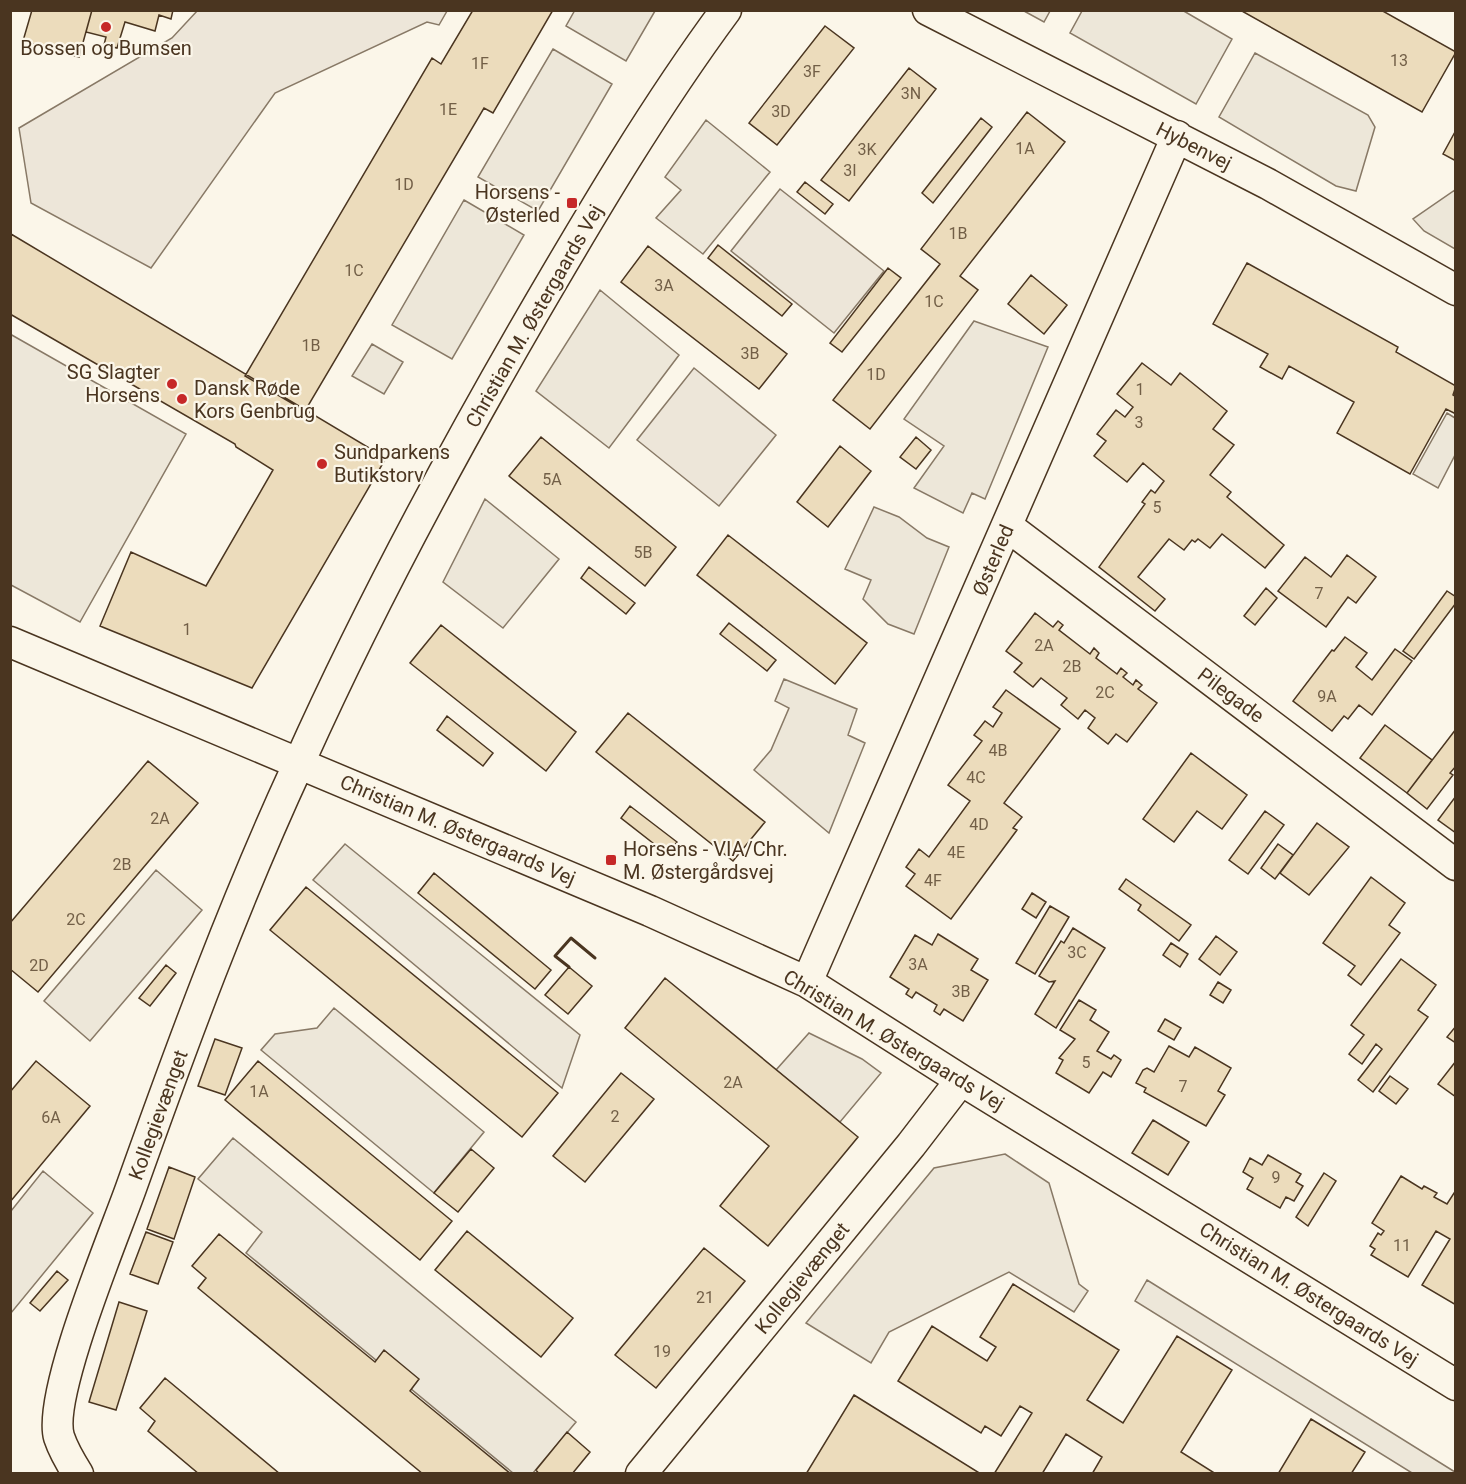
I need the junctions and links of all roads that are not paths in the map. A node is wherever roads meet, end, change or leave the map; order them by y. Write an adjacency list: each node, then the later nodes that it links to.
1 (726, 10): 7 (street, Christian M. Østergaards Vej)
2 (928, 10): 3 (street, Hybenvej)
3 (1177, 136): 4 (street, Hybenvej); 5 (street, Østerled)
4 (1455, 290)
5 (1007, 526): 8 (street, Pilegade); 9 (street, Østerled)
6 (10, 642): 7 (street, Christian M. Østergaards Vej)
7 (298, 763): 9 (street, Christian M. Østergaards Vej); 12 (street, Kollegievænget)
8 (1455, 865)
9 (807, 982): 10 (street, Christian M. Østergaards Vej)
10 (961, 1080): 11 (street, Christian M. Østergaards Vej); 13 (street, Kollegievænget)
11 (1455, 1385)
12 (78, 1473)
13 (641, 1473)

